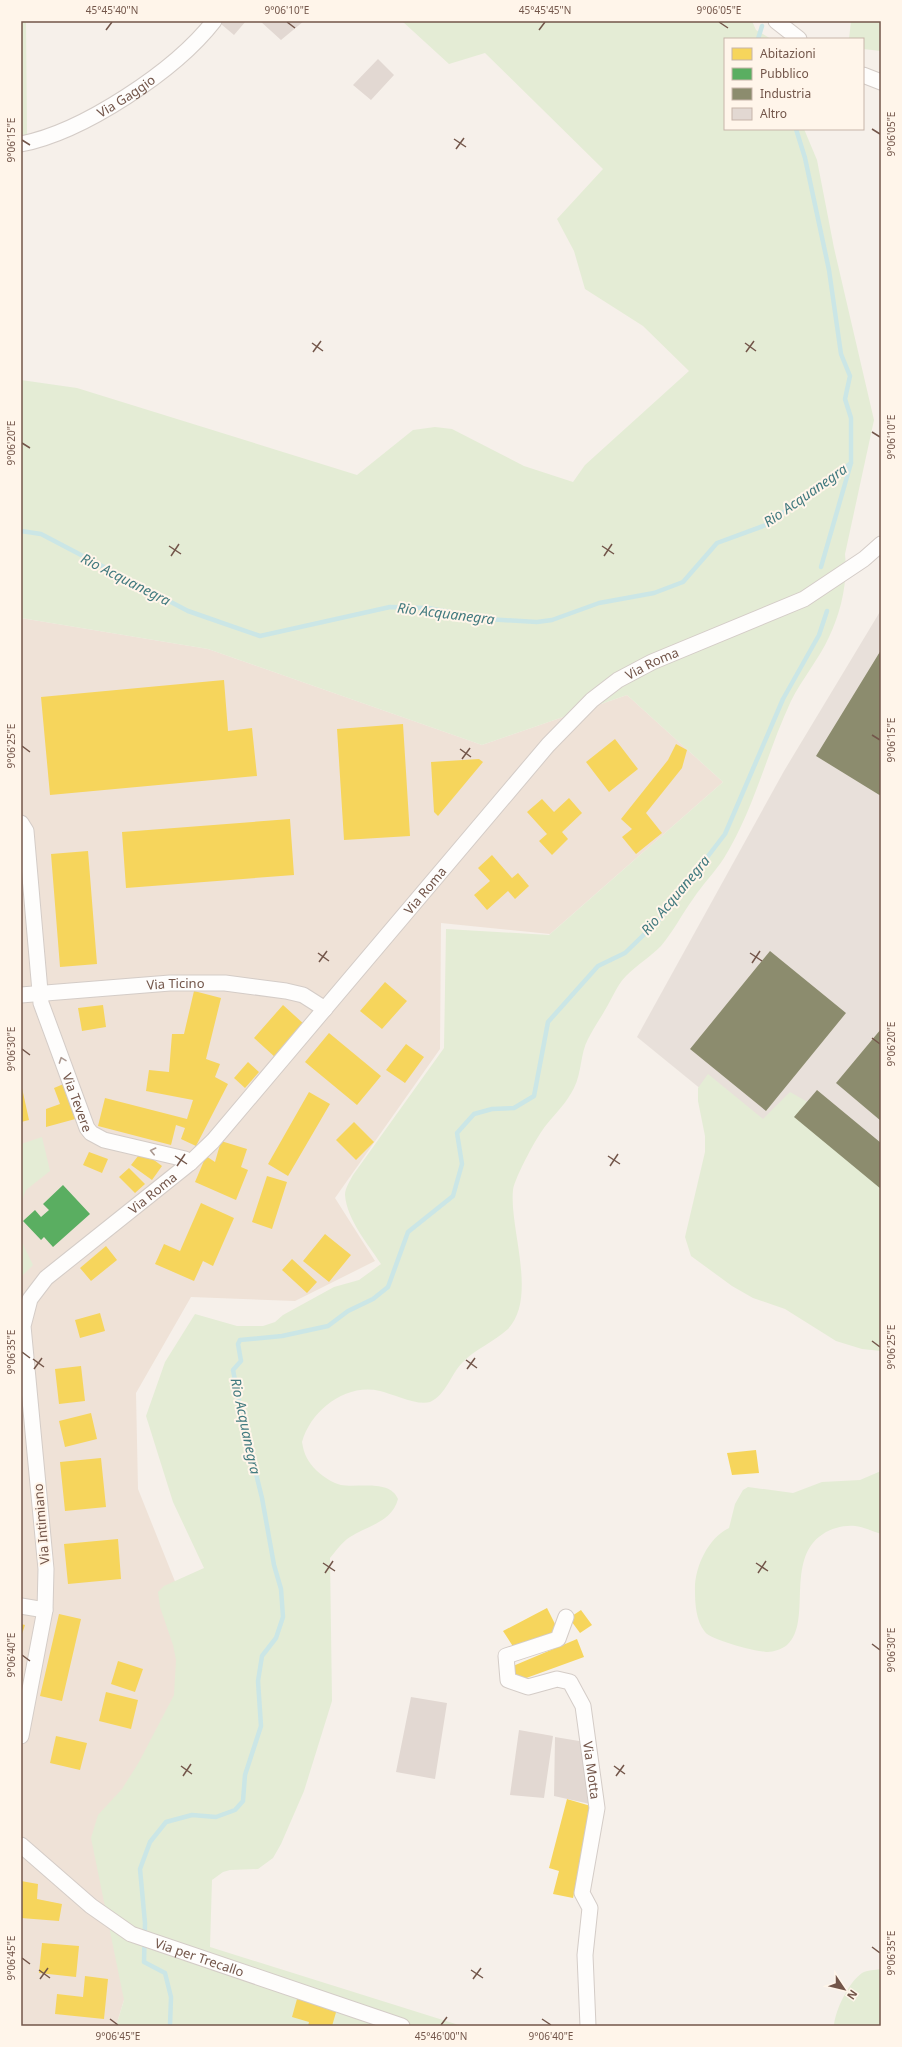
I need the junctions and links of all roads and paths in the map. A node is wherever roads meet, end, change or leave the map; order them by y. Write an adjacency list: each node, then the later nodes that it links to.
1 (214, 21): 6 (street, Via Gaggio)
2 (776, 21): 3 (street)
3 (798, 38)
4 (864, 75): 5 (street)
5 (881, 82)
6 (21, 144)
7 (881, 544): 11 (street, Via Roma)
8 (21, 823): 10 (street)
9 (21, 994): 10 (street, Via Ticino)
10 (40, 994): 11 (street, Via Ticino); 12 (street, Via Tevere, one-way to 10)
11 (325, 1009): 12 (street, Via Roma)
12 (190, 1163): 13 (street, Via Roma)
13 (24, 1310): 14 (street, Via Intimiano)
14 (28, 1462): 16 (street, Via Intimiano)
15 (21, 1606): 16 (street)
16 (45, 1610): 18 (street, Via Intimiano)
17 (566, 1617): 21 (street, Via Motta)
18 (21, 1736)
19 (21, 1845): 20 (street, Via per Trecallo)
20 (402, 2026)
21 (588, 2026)

